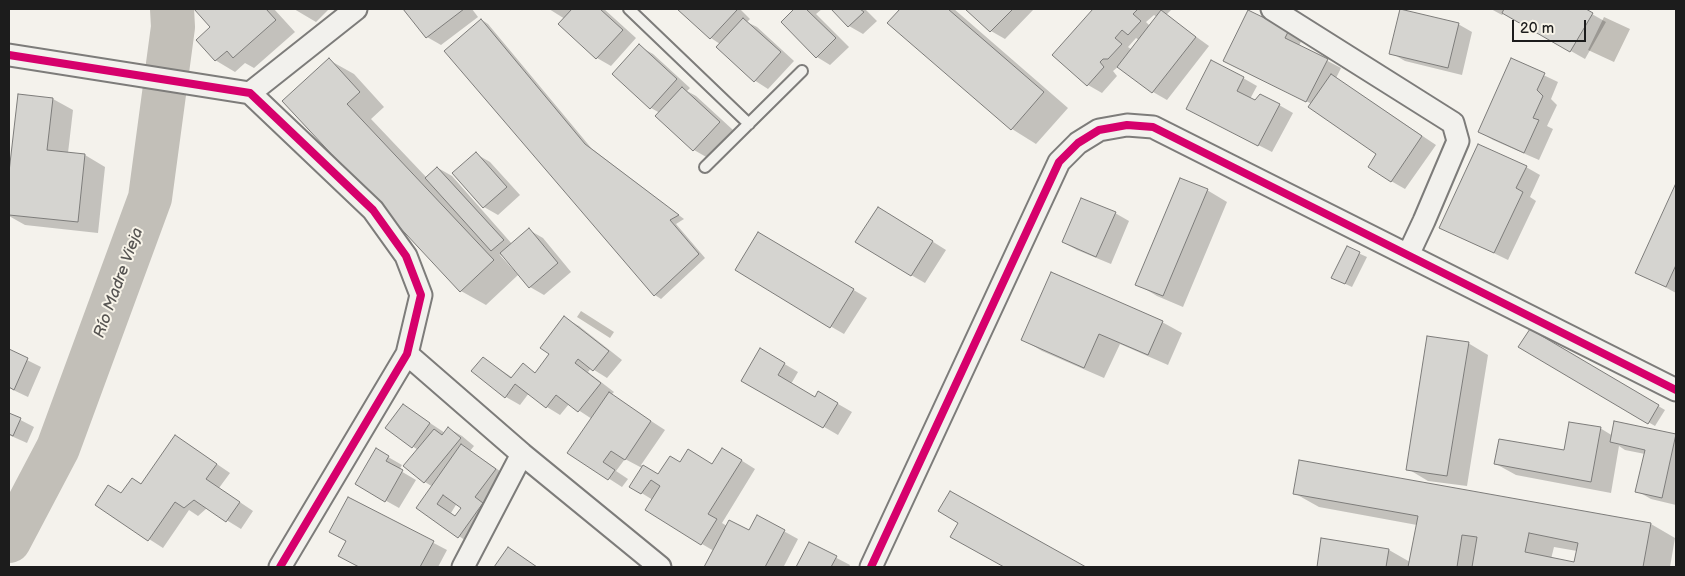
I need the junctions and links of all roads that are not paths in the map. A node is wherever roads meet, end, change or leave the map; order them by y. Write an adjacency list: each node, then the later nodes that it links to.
1 (356, 9): 6 (street)
2 (630, 9): 7 (lane)
3 (1272, 9): 9 (street)
4 (9, 55): 6 (street)
5 (802, 71): 7 (lane)
6 (250, 93): 10 (street)
7 (749, 124): 8 (lane)
8 (705, 167)
9 (1408, 255): 11 (street); 16 (street)
10 (407, 354): 12 (street); 13 (street)
11 (1676, 390)
12 (522, 454): 14 (street); 15 (street)
13 (280, 567)
14 (463, 567)
15 (660, 567)
16 (871, 567)

